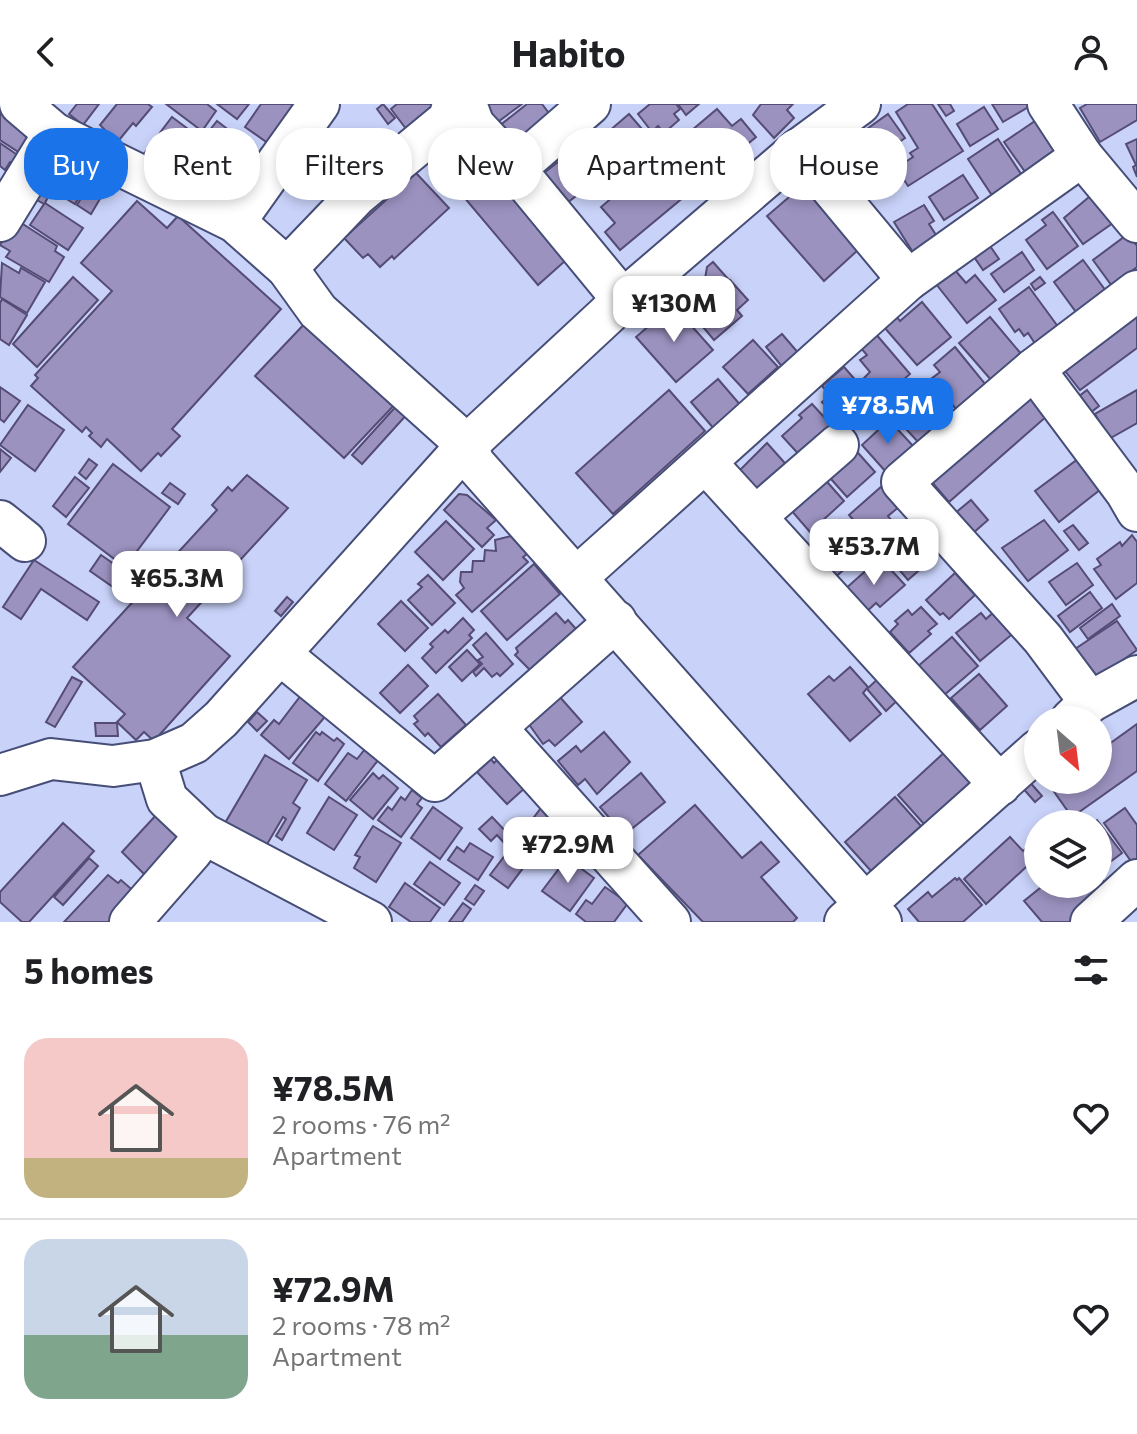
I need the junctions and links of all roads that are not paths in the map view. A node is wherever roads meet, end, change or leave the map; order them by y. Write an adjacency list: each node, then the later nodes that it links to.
1 (20, 104): 8 (street)
2 (319, 104): 20 (street)
3 (453, 104): 21 (street)
4 (466, 104): 9 (street)
5 (590, 104): 11 (street)
6 (860, 104): 10 (street)
7 (1048, 104): 12 (street)
8 (48, 128)
9 (477, 128)
10 (827, 128)
11 (542, 146)
12 (1082, 156): 18 (street); 22 (street)
13 (128, 169): 20 (street)
14 (770, 174): 24 (street)
15 (24, 182): 19 (street)
16 (541, 200): 24 (street)
17 (841, 200): 22 (street)
18 (1133, 212)
19 (0, 221)
20 (235, 222): 21 (street)
21 (287, 268): 26 (street)
22 (908, 280): 28 (street)
23 (1137, 291): 25 (street)
24 (623, 300): 26 (street)
25 (1034, 369): 29 (street); 35 (street)
26 (467, 445): 31 (street); 33 (street)
27 (838, 445): 30 (street)
28 (706, 463): 30 (street); 31 (street)
29 (1137, 511)
30 (755, 517): 41 (street)
31 (577, 577): 32 (street)
32 (616, 621): 37 (street); 44 (street)
33 (280, 654): 37 (street); 38 (street)
34 (1137, 676): 36 (street)
35 (1077, 706)
36 (1088, 706)
37 (496, 728): 47 (street)
38 (155, 760): 40 (street); 42 (street)
39 (1024, 763): 41 (street)
40 (2, 765)
41 (1000, 785): 44 (street)
42 (204, 834): 45 (street); 46 (street)
43 (1137, 880): 48 (street)
44 (863, 916)
45 (365, 921)
46 (130, 922)
47 (670, 922)
48 (1091, 922)

